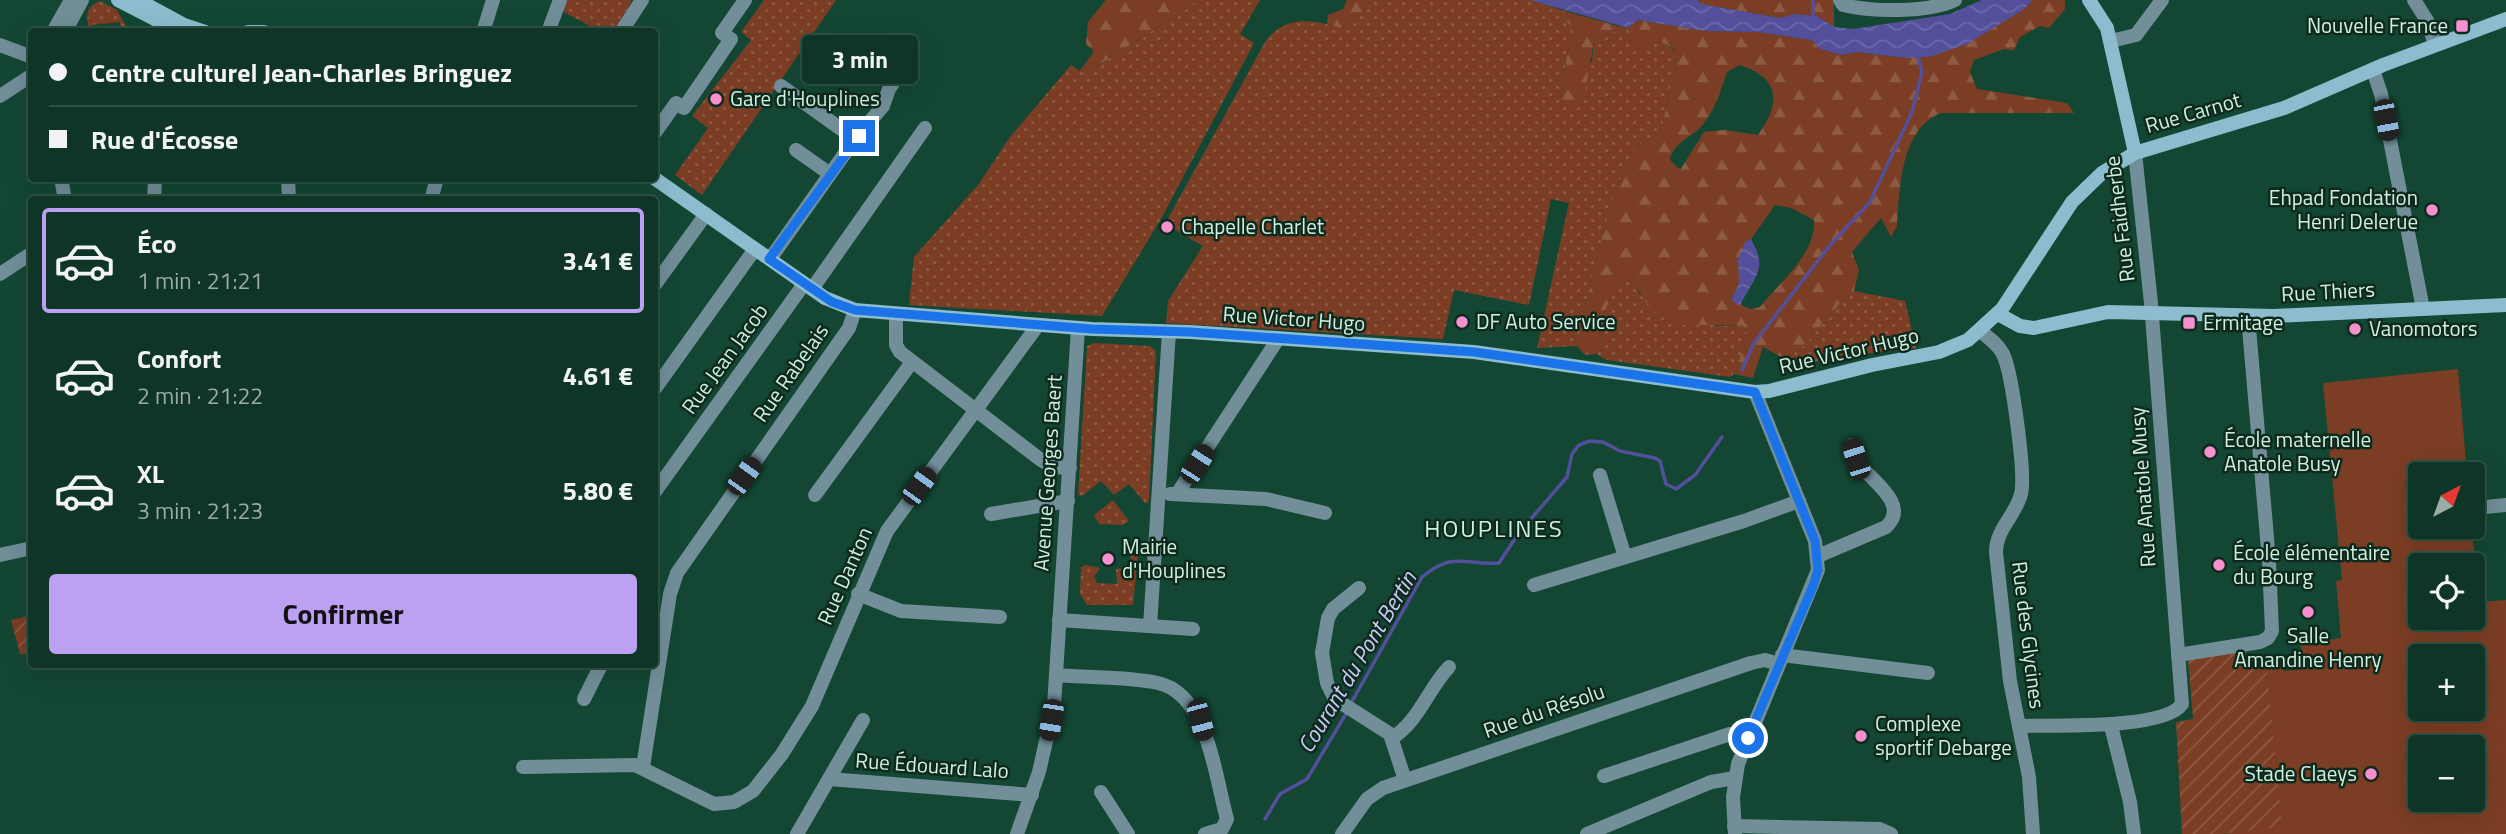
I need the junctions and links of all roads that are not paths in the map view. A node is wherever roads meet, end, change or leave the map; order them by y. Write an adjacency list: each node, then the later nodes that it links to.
1 (71, 0): 16 (street)
2 (82, 0): 17 (street)
3 (118, 0): 15 (main road)
4 (138, 0): 15 (main road)
5 (493, 0): 19 (street)
6 (560, 0): 20 (street)
7 (642, 0): 21 (street)
8 (745, 0): 31 (street)
9 (1840, 0): 10 (street)
10 (1955, 0)
11 (2089, 0): 22 (main road, Rue Faidherbe)
12 (2162, 0): 22 (street)
13 (2418, 6): 24 (street)
14 (2506, 19): 24 (main road, Rue Carnot)
15 (165, 24): 18 (main road)
16 (55, 28)
17 (67, 28)
18 (185, 28)
19 (484, 28)
20 (550, 28)
21 (624, 28)
22 (2111, 41): 35 (main road, Rue Faidherbe)
23 (0, 45): 25 (street)
24 (2435, 45): 27 (main road, Rue Carnot)
25 (28, 56)
26 (911, 56): 33 (street)
27 (2373, 70): 35 (main road, Rue Carnot); 46 (street)
28 (28, 76): 30 (street)
29 (781, 86): 33 (street)
30 (0, 96)
31 (658, 128)
32 (925, 128): 44 (street, Rue Jean Jacob)
33 (855, 139): 36 (street)
34 (796, 150): 36 (street)
35 (2135, 153): 48 (main road, Rue Carnot); 50 (street, Rue Faidherbe)
36 (830, 174): 41 (street)
37 (658, 181): 38 (main road, Rue Victor Hugo)
38 (706, 214): 39 (main road, Rue Victor Hugo); 43 (street)
39 (755, 249): 41 (main road, Rue Victor Hugo); 59 (street)
40 (28, 256): 42 (street)
41 (769, 259): 44 (main road, Rue Victor Hugo)
42 (0, 274)
43 (658, 280)
44 (808, 286): 47 (main road, Rue Victor Hugo); 65 (street, Rue Jean Jacob)
45 (2506, 304): 46 (main road, Rue Thiers)
46 (2423, 309): 51 (main road, Rue Thiers)
47 (855, 310): 49 (main road, Rue Victor Hugo); 100 (street, Rue Rabelais)
48 (1998, 314): 50 (main road, Rue Thiers); 54 (main road, Rue Carnot)
49 (897, 315): 52 (main road, Rue Victor Hugo); 58 (street)
50 (2152, 315): 51 (main road, Rue Thiers); 87 (street, Rue Anatole Musy)
51 (2248, 316): 87 (street)
52 (1038, 325): 53 (main road, Rue Victor Hugo); 61 (street, Rue Danton)
53 (1078, 328): 55 (main road, Rue Victor Hugo); 63 (street, Avenue Georges Baert)
54 (1980, 331): 57 (main road, Rue Carnot); 95 (street, Rue des Glycines)
55 (1169, 332): 56 (main road, Rue Victor Hugo); 66 (street)
56 (1278, 339): 60 (main road, Rue Victor Hugo); 68 (street)
57 (1963, 343): 60 (main road, Rue Victor Hugo)
58 (912, 362): 61 (street); 67 (street)
59 (658, 384)
60 (1755, 392): 70 (street)
61 (975, 411): 63 (street); 82 (street, Rue Danton)
62 (1852, 445): 78 (street)
63 (1070, 468): 69 (street, Avenue Georges Baert)
64 (1600, 475): 79 (street)
65 (658, 488)
66 (1158, 494): 68 (street); 85 (street)
67 (815, 495)
68 (1177, 495): 73 (street)
69 (1068, 501): 74 (street); 84 (street, Avenue Georges Baert)
70 (1799, 501): 78 (street); 79 (street)
71 (2506, 505): 72 (street)
72 (2485, 507)
73 (1325, 513)
74 (991, 514)
75 (0, 543): 77 (street)
76 (28, 549): 77 (street)
77 (6, 554)
78 (1818, 556): 88 (street)
79 (1625, 557): 80 (street)
80 (1534, 585)
81 (1359, 588): 97 (street)
82 (858, 594): 83 (street); 100 (street, Rue Danton)
83 (1000, 617)
84 (1059, 620): 85 (street); 92 (street, Avenue Georges Baert)
85 (1150, 626): 86 (street)
86 (1193, 629)
87 (2178, 655): 96 (street, Rue Anatole Musy)
88 (1781, 659): 91 (street, Rue du Résolu); 98 (street); 104 (street, Rue du Résolu)
89 (1450, 667): 97 (street)
90 (600, 668): 93 (street)
91 (1928, 673)
92 (1056, 675): 106 (street, Avenue Georges Baert); 108 (street)
93 (584, 699)
94 (863, 720): 103 (street)
95 (2019, 726): 96 (street); 115 (street, Rue des Glycines)
96 (2111, 726): 116 (street)
97 (1392, 738): 104 (street)
98 (1748, 738): 101 (street); 102 (street)
99 (523, 767): 100 (street)
100 (643, 767)
101 (1604, 776)
102 (1735, 778): 107 (street); 113 (street)
103 (829, 779): 106 (street, Rue Édouard Lalo); 109 (street)
104 (1405, 780): 112 (street, Rue du Résolu)
105 (1101, 792): 111 (street)
106 (1032, 795): 110 (street, Avenue Georges Baert)
107 (1735, 830): 114 (street)
108 (1211, 833)
109 (797, 834)
110 (1017, 834)
111 (1128, 834)
112 (1342, 834)
113 (1587, 834)
114 (1891, 834)
115 (2033, 834)
116 (2134, 834)

